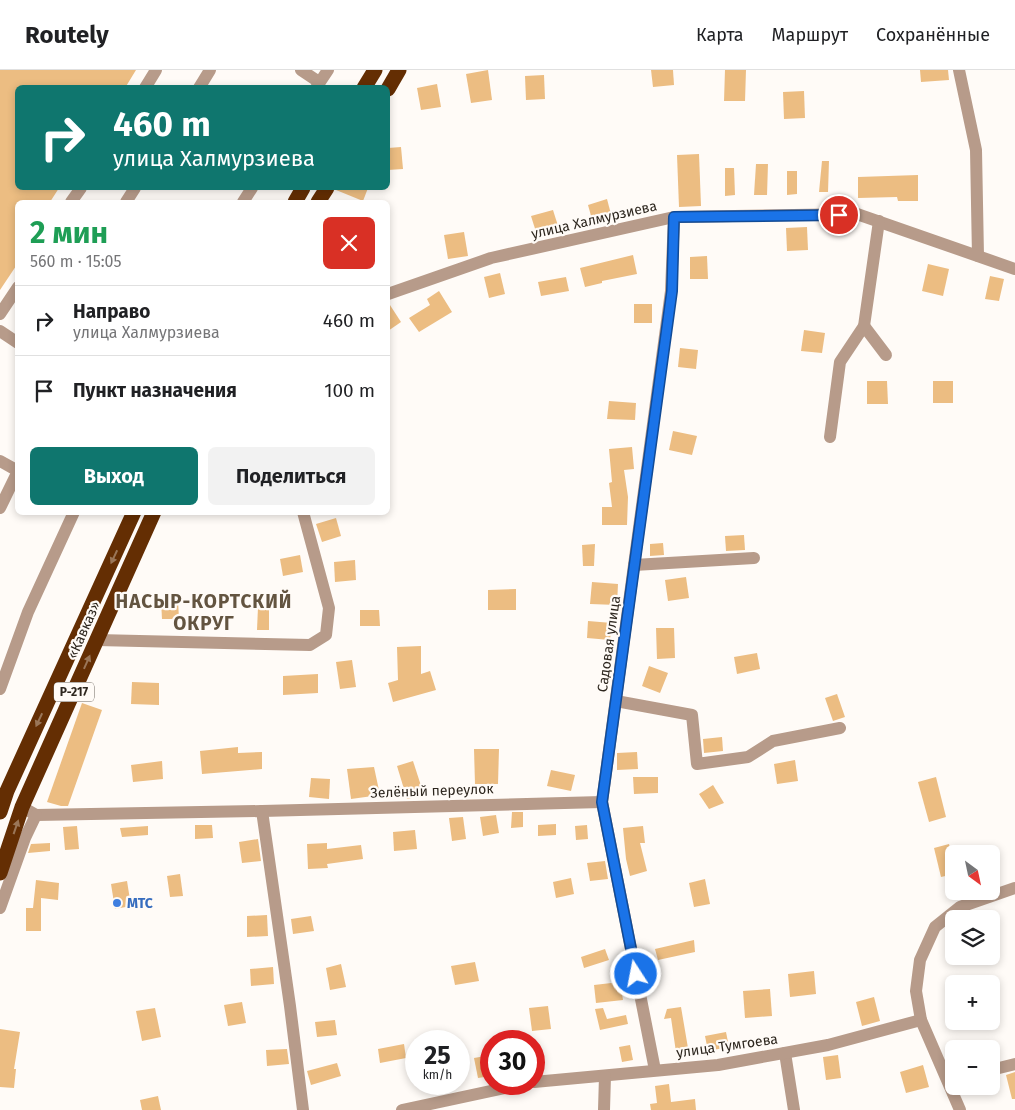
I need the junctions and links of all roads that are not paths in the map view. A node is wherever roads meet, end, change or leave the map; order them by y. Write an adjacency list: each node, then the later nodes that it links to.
1 (156, 70): 8 (street)
2 (210, 70): 9 (street)
3 (300, 70): 10 (street)
4 (328, 70): 10 (street)
5 (375, 70): 11 (highway)
6 (399, 70): 12 (highway)
7 (959, 70): 15 (street)
8 (147, 85)
9 (201, 85)
10 (317, 85)
11 (366, 85)
12 (390, 86)
13 (674, 217): 14 (street, улица Халмурзиева); 18 (street, улица Халмурзиева); 34 (street, Садовая улица)
14 (878, 221): 15 (street, улица Халмурзиева); 20 (street)
15 (978, 256): 16 (street, улица Халмурзиева)
16 (1015, 269)
17 (15, 292): 19 (street)
18 (390, 293)
19 (0, 314)
20 (864, 326): 23 (street); 24 (street)
21 (0, 331): 22 (street)
22 (15, 341)
23 (886, 355)
24 (830, 437)
25 (0, 462): 26 (street)
26 (15, 470)
27 (15, 477): 28 (street)
28 (0, 508)
29 (73, 515): 36 (street)
30 (133, 515): 42 (highway, «Кавказ» / Р-217, one-way to 42)
31 (153, 515): 35 (highway, «Кавказ» / Р-217)
32 (304, 515): 35 (street)
33 (754, 558): 34 (street)
34 (634, 565): 37 (street, Садовая улица)
35 (97, 640): 40 (highway, «Кавказ» / Р-217, one-way to 35)
36 (0, 689)
37 (616, 701): 38 (street); 39 (street, Садовая улица)
38 (840, 728)
39 (602, 802): 41 (street, Зелёный переулок); 52 (street, Садовая улица)
40 (22, 807): 43 (street); 44 (highway, «Кавказ» / Р-217, one-way to 40)
41 (262, 811): 43 (street, Зелёный переулок); 57 (street)
42 (0, 812)
43 (36, 815): 46 (street)
44 (0, 874)
45 (1015, 888): 47 (street)
46 (0, 908)
47 (921, 1020): 48 (street, улица Тумгоева); 50 (street)
48 (786, 1053): 52 (street, улица Тумгоева); 60 (street)
49 (1015, 1064): 51 (street)
50 (945, 1068)
51 (1000, 1068)
52 (656, 1070): 53 (street, улица Тумгоева)
53 (605, 1076): 54 (street, улица Тумгоева); 59 (street)
54 (545, 1081)
55 (480, 1093): 58 (street)
56 (956, 1095): 61 (street)
57 (303, 1110)
58 (402, 1110)
59 (604, 1110)
60 (794, 1110)
61 (960, 1110)

